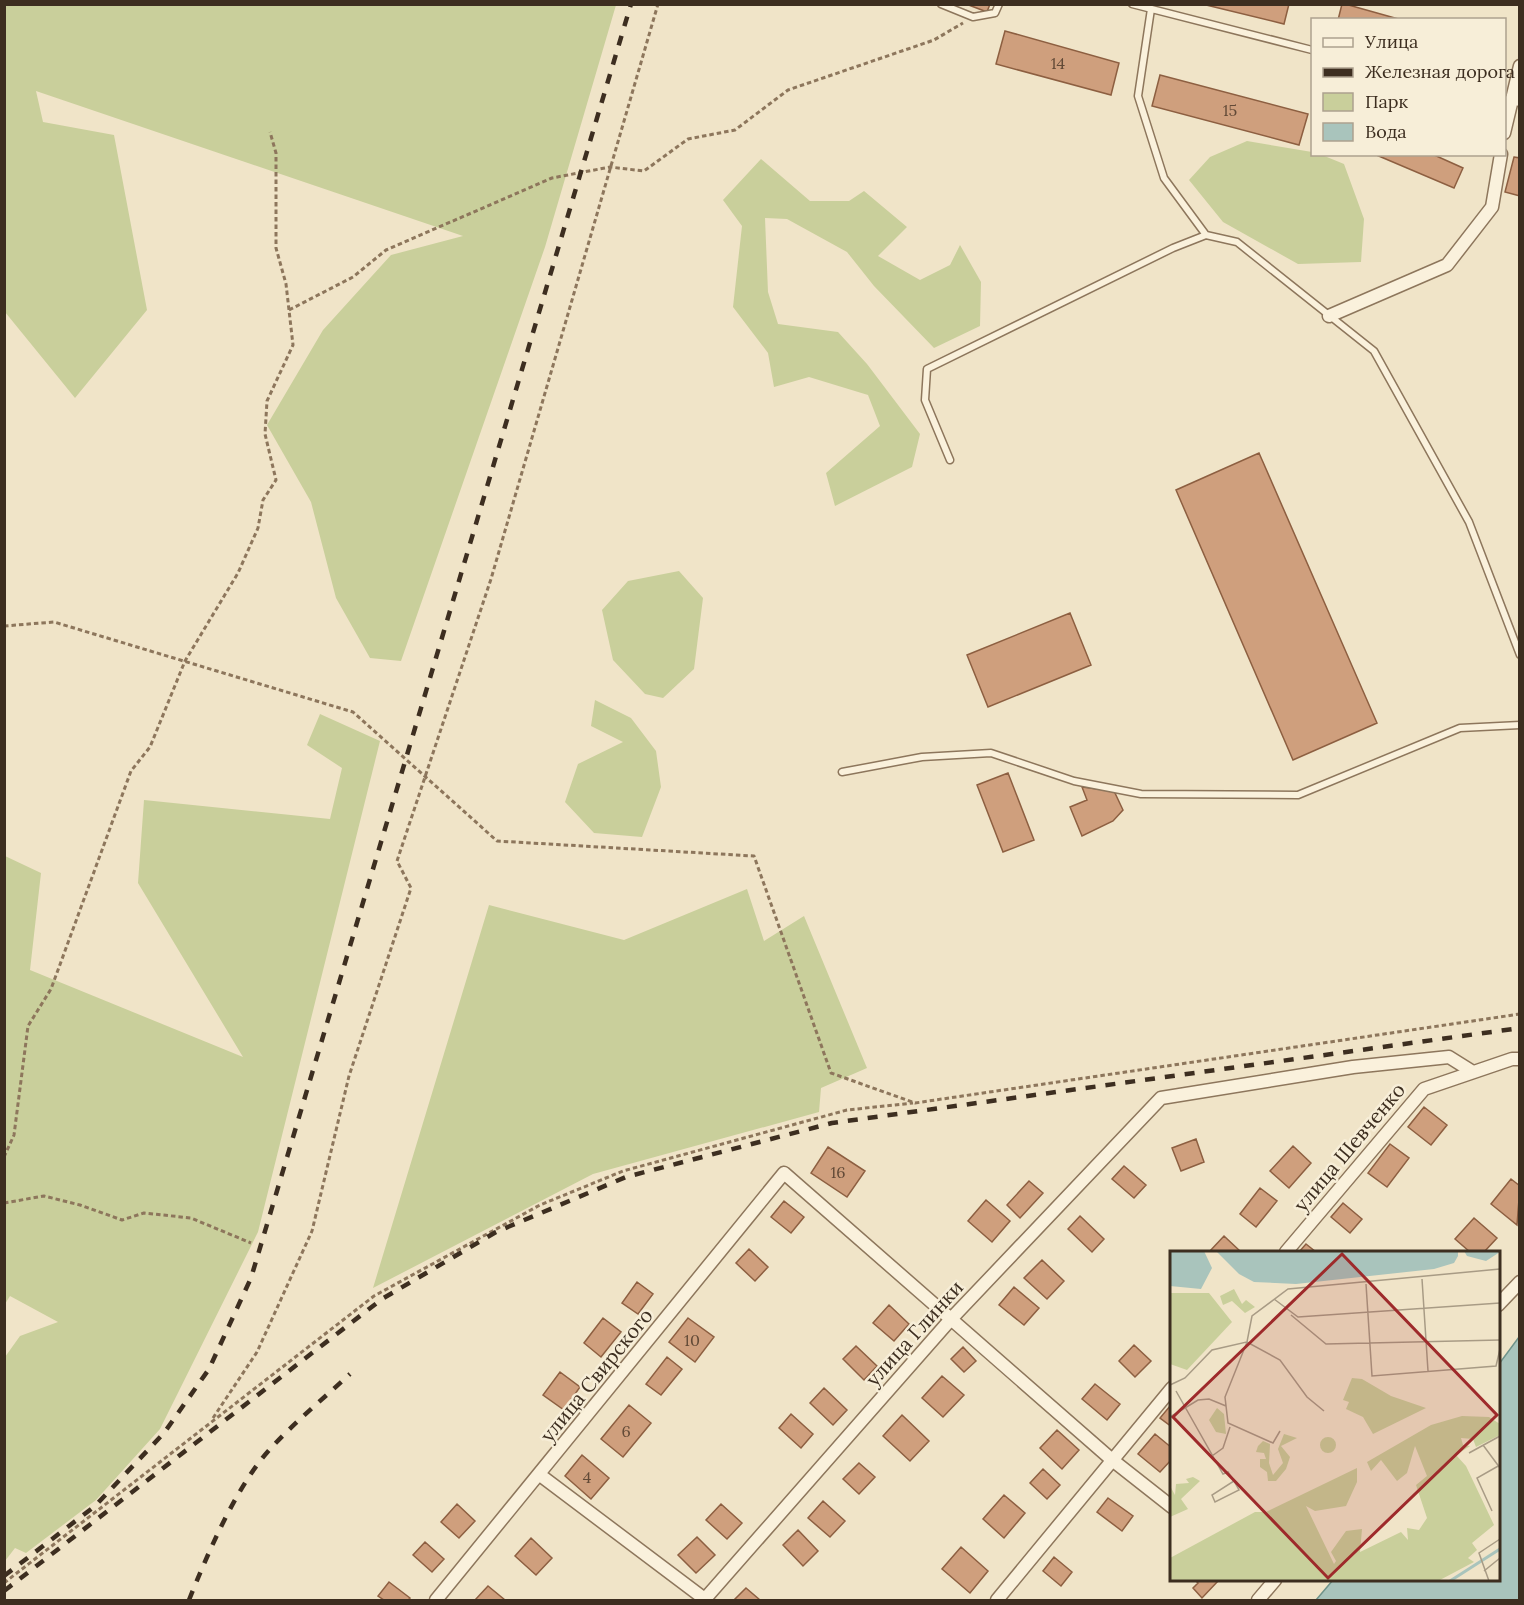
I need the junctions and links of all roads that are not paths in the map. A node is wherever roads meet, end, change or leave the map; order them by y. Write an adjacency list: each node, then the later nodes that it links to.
1 (941, 4): 2 (lane)
2 (999, 4)
3 (1132, 4): 4 (lane)
4 (1151, 9): 5 (lane); 10 (lane)
5 (1311, 50)
6 (1520, 66): 7 (street)
7 (1511, 101): 8 (street)
8 (1506, 124)
9 (1501, 156): 11 (street)
10 (1206, 235): 11 (lane); 12 (lane)
11 (1329, 316): 13 (lane)
12 (950, 460)
13 (1520, 655)
14 (1520, 725): 15 (lane)
15 (842, 772)
16 (1520, 1059): 17 (street, улица Шевченко)
17 (1473, 1072): 18 (street, улица Шевченко); 21 (street, улица Глинки)
18 (1287, 1251)
19 (1520, 1282): 20 (street)
20 (1500, 1303)
21 (951, 1319): 23 (street); 24 (street, улица Свирского); 28 (street, улица Глинки)
22 (1170, 1390): 23 (street)
23 (1111, 1460): 25 (street); 29 (street)
24 (540, 1475): 27 (street, улица Свирского); 28 (street)
25 (1170, 1505)
26 (1270, 1581): 30 (street)
27 (436, 1600)
28 (705, 1600)
29 (997, 1600)
30 (1258, 1600)

